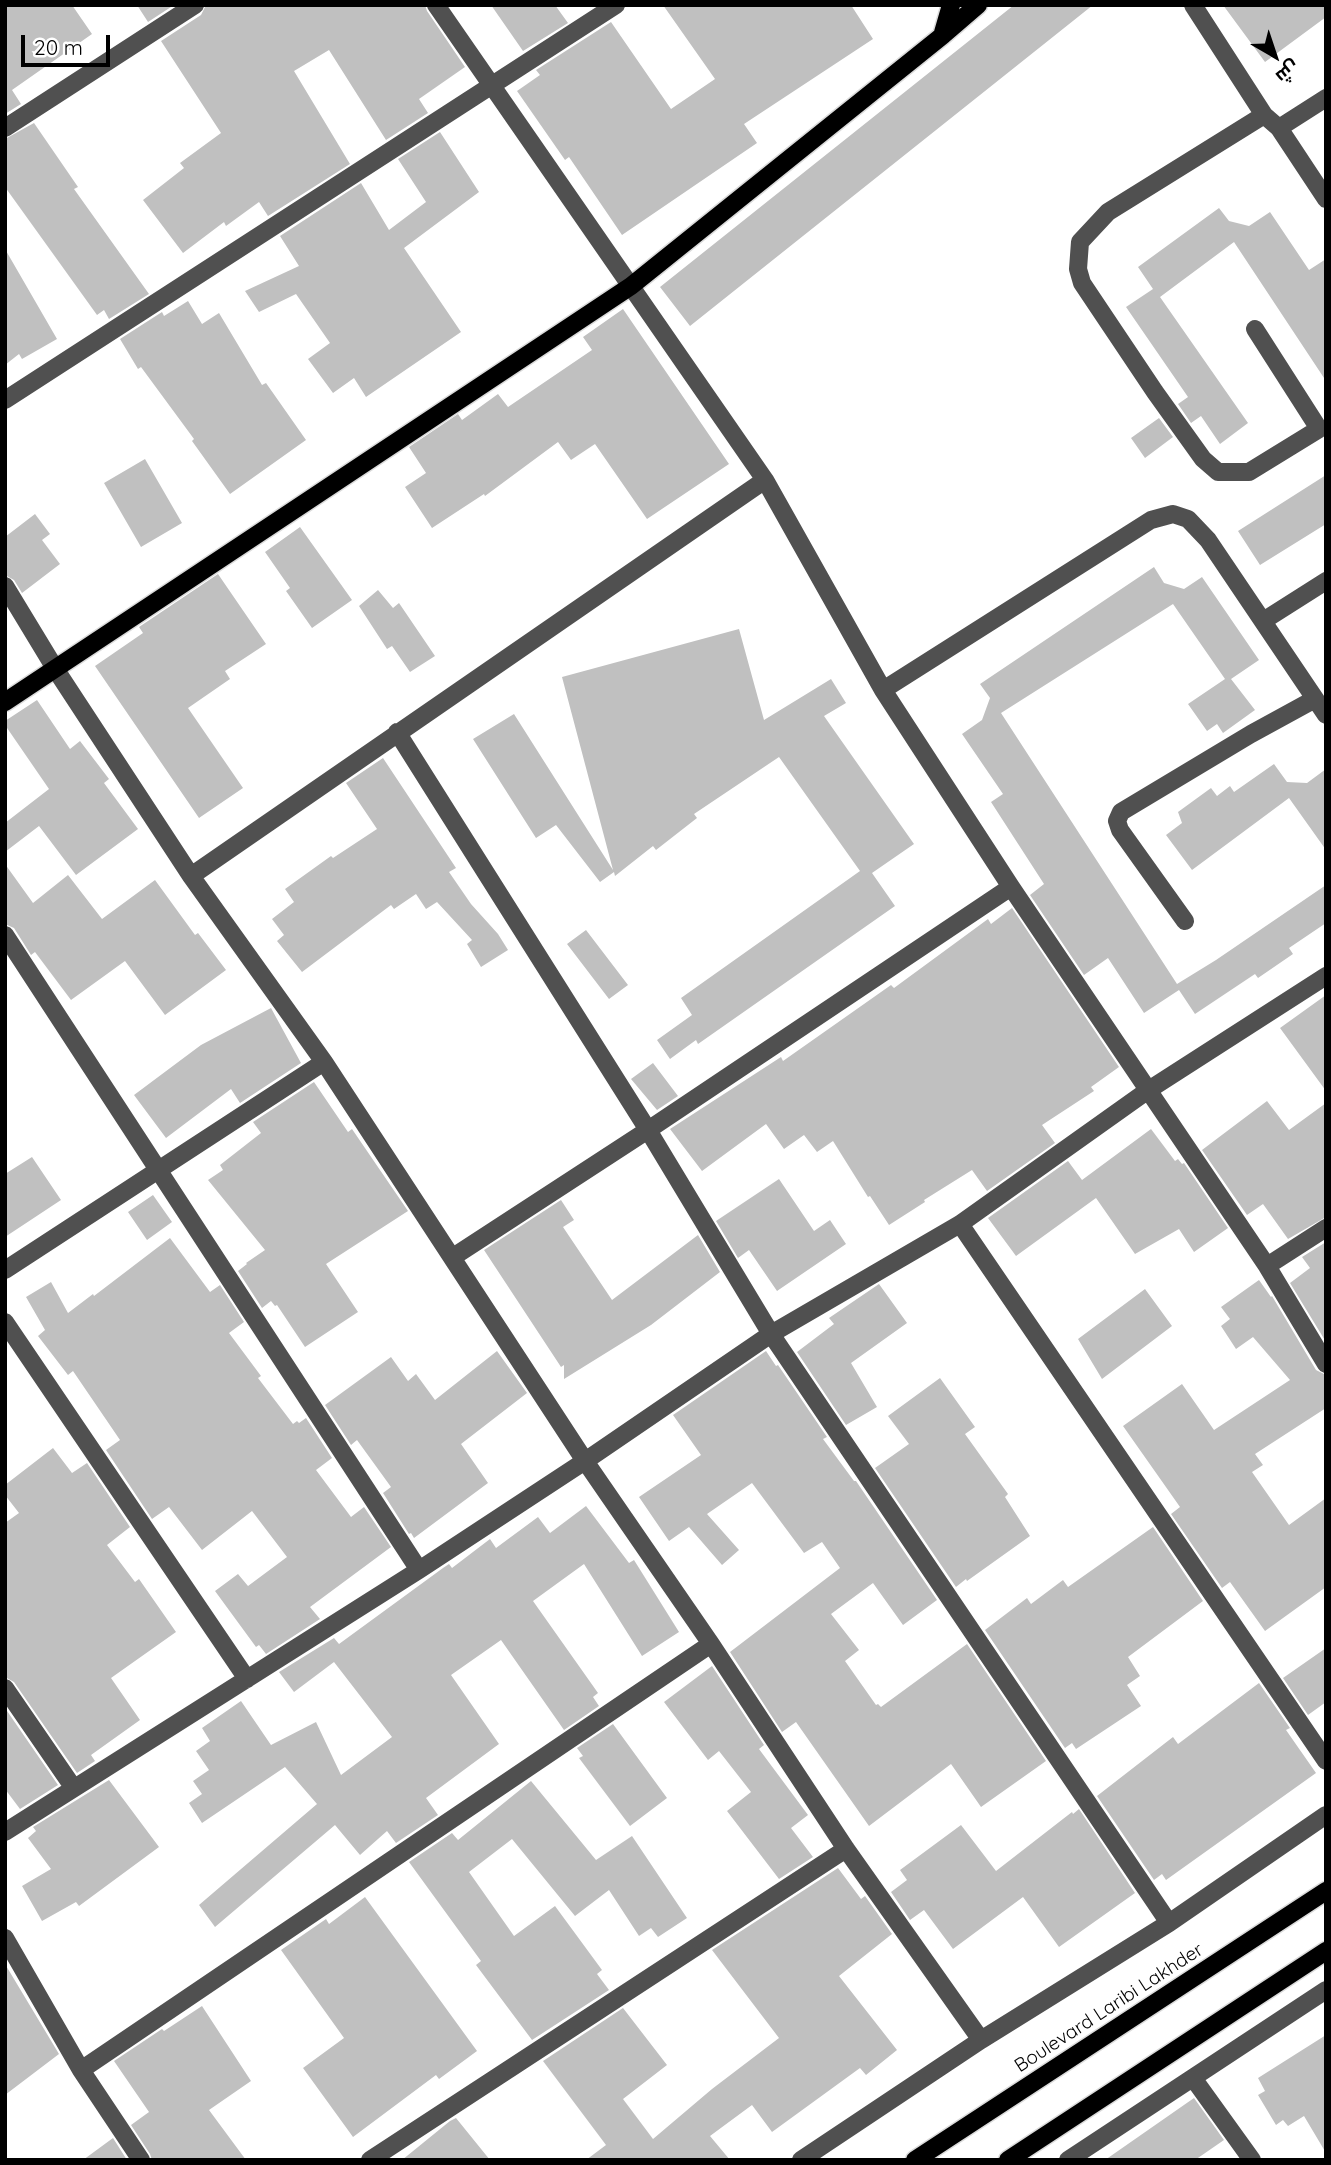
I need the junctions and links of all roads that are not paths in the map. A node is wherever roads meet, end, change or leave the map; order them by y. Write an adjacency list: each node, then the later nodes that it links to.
1 (195, 5): 11 (street)
2 (436, 5): 8 (street)
3 (616, 5): 8 (street)
4 (951, 5): 7 (main road)
5 (978, 5): 7 (main road)
6 (1193, 5): 10 (street)
7 (943, 37): 14 (main road)
8 (491, 85): 14 (street); 16 (street)
9 (1326, 98): 12 (street)
10 (1264, 115): 12 (street); 15 (street)
11 (5, 128)
12 (1279, 128): 13 (street)
13 (1326, 199)
14 (631, 286): 17 (street); 21 (main road)
15 (1255, 329)
16 (5, 400)
17 (765, 480): 22 (street); 26 (street)
18 (1326, 581): 20 (street)
19 (5, 586): 21 (street)
20 (1263, 621): 22 (street); 23 (street)
21 (56, 670): 24 (main road); 27 (street)
22 (883, 690): 28 (street)
23 (1315, 699): 25 (street); 29 (street)
24 (5, 702)
25 (1326, 715)
26 (397, 732): 27 (street); 34 (street)
27 (191, 876): 32 (street)
28 (1011, 887): 33 (street); 34 (street)
29 (1185, 922)
30 (5, 935): 35 (street)
31 (1326, 976): 33 (street)
32 (324, 1062): 35 (street); 38 (street)
33 (1147, 1091): 36 (street); 39 (street)
34 (648, 1130): 38 (street); 42 (street)
35 (157, 1171): 40 (street); 45 (street)
36 (960, 1224): 42 (street); 49 (street)
37 (1326, 1227): 39 (street)
38 (453, 1257): 44 (street)
39 (1267, 1266): 43 (street)
40 (5, 1270)
41 (5, 1322): 47 (street)
42 (771, 1334): 44 (street); 55 (street)
43 (1326, 1364)
44 (586, 1461): 45 (street); 46 (street)
45 (419, 1570): 47 (street)
46 (711, 1644): 53 (street); 60 (street)
47 (247, 1679): 50 (street)
48 (5, 1688): 50 (street)
49 (1326, 1761)
50 (73, 1787): 52 (street)
51 (1326, 1815): 55 (street)
52 (5, 1832)
53 (846, 1849): 59 (street); 63 (street)
54 (1326, 1891): 65 (main road, Boulevard Laribi Lakhder)
55 (1169, 1923): 59 (street)
56 (5, 1938): 60 (street)
57 (1326, 1951): 66 (main road)
58 (1326, 1990): 61 (street)
59 (981, 2040): 64 (street)
60 (81, 2070): 62 (street)
61 (1193, 2078): 67 (street); 68 (street)
62 (141, 2160)
63 (370, 2160)
64 (801, 2160)
65 (915, 2160)
66 (1008, 2160)
67 (1068, 2160)
68 (1252, 2160)

